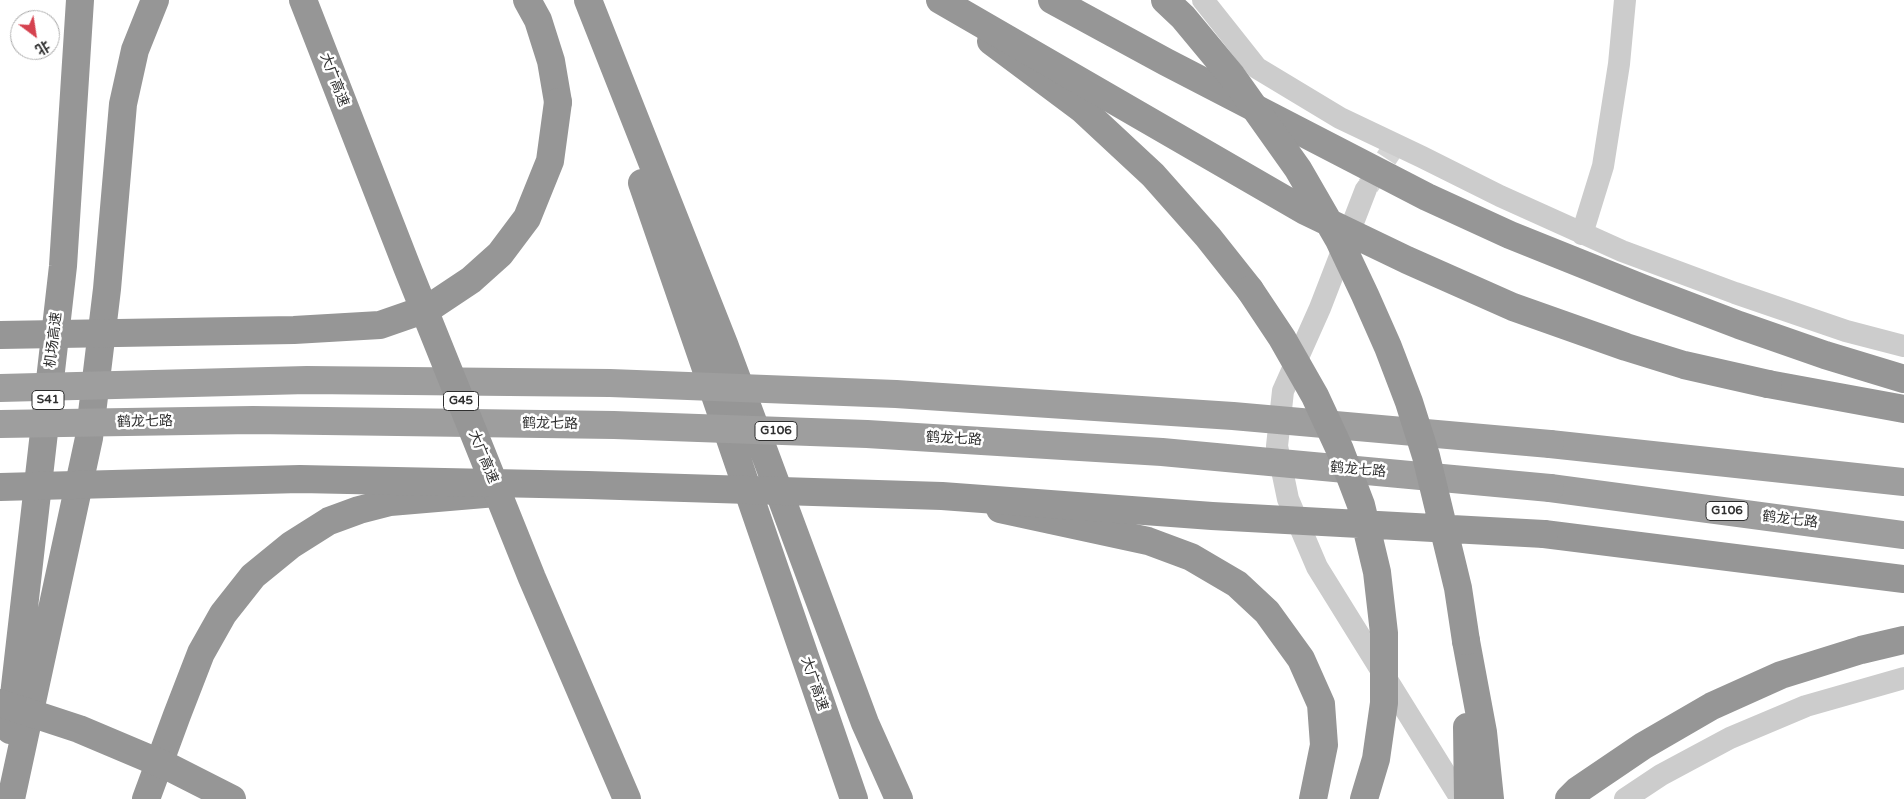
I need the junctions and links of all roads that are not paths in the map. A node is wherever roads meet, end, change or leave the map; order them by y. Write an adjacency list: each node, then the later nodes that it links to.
1 (80, 0): 30 (highway, 机场高速 / S41)
2 (156, 0): 31 (highway)
3 (304, 0): 34 (highway, 大广高速 / G45, bridge)
4 (527, 0): 14 (highway, bridge)
5 (583, 0): 35 (highway, 大广高速)
6 (588, 0): 36 (highway)
7 (938, 0): 18 (highway, bridge); 38 (highway, bridge)
8 (1052, 0): 16 (highway)
9 (1165, 0): 27 (highway, bridge)
10 (1203, 0): 13 (street)
11 (1625, 0): 13 (street)
12 (1366, 189): 39 (street)
13 (1582, 234): 15 (street)
14 (0, 335)
15 (1904, 346)
16 (1904, 379)
17 (0, 388): 20 (highway, bridge)
18 (1904, 409)
19 (0, 424): 24 (highway, 鹤龙七路 / G106, bridge)
20 (1904, 482)
21 (588, 485): 22 (highway, bridge); 23 (highway, bridge); 32 (highway, bridge)
22 (0, 487)
23 (942, 496): 25 (highway, bridge); 37 (highway, bridge)
24 (1904, 534)
25 (1904, 579)
26 (1904, 640): 42 (highway)
27 (1466, 641): 40 (highway); 41 (highway)
28 (1904, 678): 43 (street)
29 (0, 703): 33 (highway, bridge)
30 (2, 799)
31 (11, 799)
32 (146, 799)
33 (232, 799)
34 (626, 799)
35 (854, 799)
36 (899, 799)
37 (1313, 799)
38 (1364, 799)
39 (1461, 799)
40 (1468, 799)
41 (1490, 799)
42 (1569, 799)
43 (1625, 799)

